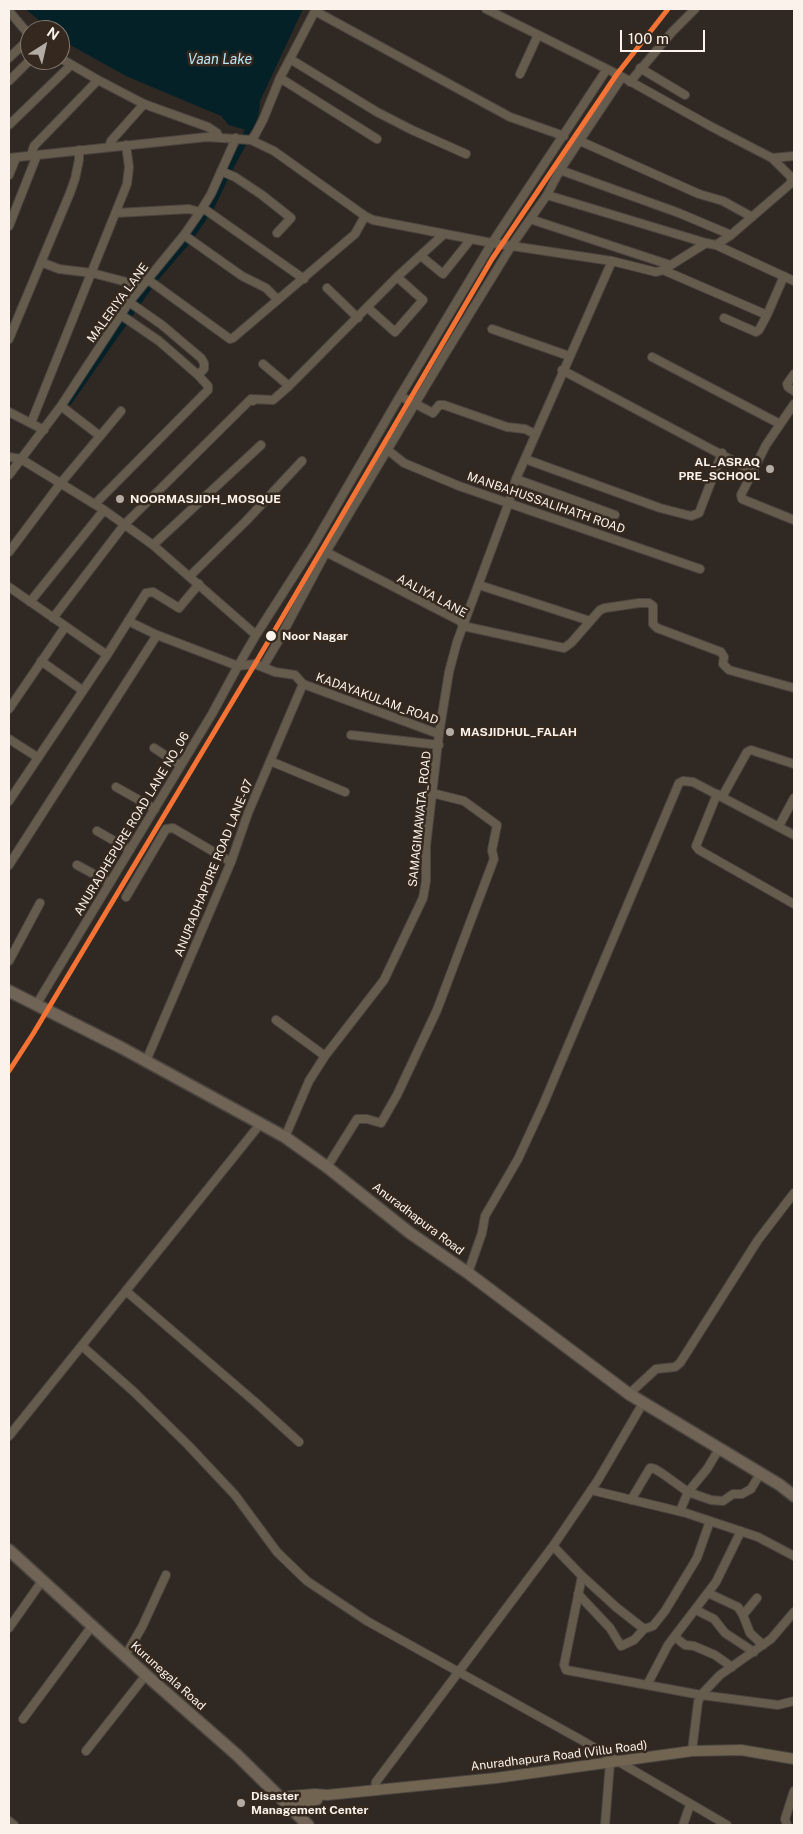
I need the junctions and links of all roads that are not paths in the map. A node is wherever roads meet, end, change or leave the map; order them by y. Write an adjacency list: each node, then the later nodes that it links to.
1 (486, 9): 6 (street)
2 (695, 9): 11 (street)
3 (315, 10): 9 (street); 25 (street)
4 (9, 11): 5 (street)
5 (20, 25)
6 (538, 35): 13 (street); 14 (street)
7 (20, 47): 8 (street)
8 (9, 58)
9 (290, 59): 16 (street); 34 (street)
10 (71, 65): 17 (street); 24 (street)
11 (640, 68): 19 (street); 20 (street)
12 (20, 70): 18 (street)
13 (608, 70): 15 (street); 25 (street, ANURADHEPURE ROAD LANE NO_06)
14 (520, 74)
15 (622, 77): 19 (street); 30 (street)
16 (280, 78): 28 (street); 29 (street)
17 (98, 80): 23 (street); 35 (street)
18 (9, 81)
19 (630, 82): 22 (street)
20 (666, 84): 21 (street); 22 (street)
21 (685, 95)
22 (658, 97): 38 (street)
23 (144, 104): 26 (street); 32 (street)
24 (9, 125)
25 (564, 136): 54 (street, ANURADHEPURE ROAD LANE NO_06)
26 (219, 137): 27 (street); 31 (street)
27 (236, 138): 29 (street); 40 (street, MALERIYA LANE)
28 (377, 139)
29 (251, 140): 45 (street)
30 (580, 141): 39 (street); 46 (street)
31 (126, 145): 32 (street); 44 (street)
32 (109, 147): 33 (street)
33 (79, 150): 35 (street); 60 (street)
34 (466, 154)
35 (34, 155): 37 (street); 48 (street)
36 (794, 156): 38 (street)
37 (13, 158): 41 (street)
38 (772, 158): 46 (street)
39 (560, 170): 42 (street); 52 (street)
40 (221, 171): 43 (street, MALERIYA LANE); 49 (street)
41 (9, 175)
42 (547, 195): 47 (street); 55 (street)
43 (202, 210): 44 (street); 51 (street, MALERIYA LANE); 67 (street)
44 (116, 213): 63 (street)
45 (366, 216): 50 (street); 67 (street)
46 (752, 217): 52 (street)
47 (530, 219): 56 (street); 61 (street)
48 (9, 226)
49 (277, 233)
50 (444, 234): 53 (street); 58 (street)
51 (184, 235): 66 (street, MALERIYA LANE); 71 (street)
52 (731, 235): 57 (street)
53 (471, 239): 54 (street); 58 (street)
54 (492, 243): 56 (street); 88 (street, ANURADHEPURE ROAD LANE NO_06)
55 (706, 243): 57 (street); 61 (street)
56 (512, 245): 59 (street); 90 (street)
57 (716, 245): 64 (street)
58 (421, 256): 65 (street)
59 (612, 261): 62 (street); 80 (street, SAMAGIMAWATA_ROAD)
60 (41, 262): 63 (street); 79 (street)
61 (670, 265): 62 (street)
62 (662, 270): 75 (street)
63 (92, 273): 69 (street); 94 (street)
64 (784, 276): 68 (street); 75 (street)
65 (397, 278): 73 (street); 73 (street)
66 (147, 279): 69 (street, MALERIYA LANE); 71 (street)
67 (304, 279): 71 (street)
68 (794, 281)
69 (142, 286): 72 (street, MALERIYA LANE)
70 (327, 288): 76 (street)
71 (278, 300)
72 (129, 302): 74 (street, MALERIYA LANE); 85 (street)
73 (368, 308): 76 (street)
74 (121, 315): 85 (street); 91 (street, MALERIYA LANE)
75 (766, 315): 77 (street)
76 (358, 318): 86 (street)
77 (724, 318)
78 (492, 329): 80 (street)
79 (9, 339)
80 (569, 356): 83 (street, SAMAGIMAWATA_ROAD)
81 (652, 357): 95 (street)
82 (263, 364): 86 (street)
83 (562, 370): 97 (street, SAMAGIMAWATA_ROAD); 101 (street)
84 (794, 374): 87 (street)
85 (198, 375): 111 (street)
86 (289, 386): 115 (street)
87 (794, 391)
88 (400, 396): 90 (street); 132 (street, ANURADHEPURE ROAD LANE NO_06)
89 (794, 404): 95 (street)
90 (416, 405): 97 (street); 100 (street)
91 (61, 406): 96 (street, MALERIYA LANE); 98 (street)
92 (121, 411): 98 (street)
93 (9, 412): 94 (street)
94 (31, 423): 96 (street)
95 (780, 424): 106 (street)
96 (44, 430): 103 (street, MALERIYA LANE)
97 (535, 434): 104 (street, SAMAGIMAWATA_ROAD)
98 (100, 436): 109 (street)
99 (261, 445): 116 (street)
100 (389, 451): 110 (street, MANBAHUSSALIHATH ROAD); 118 (street)
101 (722, 453): 104 (street); 106 (street)
102 (9, 457): 103 (street)
103 (21, 459): 107 (street, MALERIYA LANE); 109 (street)
104 (525, 459): 108 (street, SAMAGIMAWATA_ROAD)
105 (302, 461): 120 (street)
106 (754, 472): 114 (street)
107 (9, 475)
108 (516, 479): 110 (street, SAMAGIMAWATA_ROAD); 113 (street)
109 (60, 484): 111 (street); 117 (street)
110 (509, 502): 119 (street, MANBAHUSSALIHATH ROAD); 122 (street, SAMAGIMAWATA_ROAD)
111 (95, 504): 112 (street)
112 (104, 510): 115 (street); 125 (street)
113 (615, 515)
114 (794, 520)
115 (124, 524): 116 (street); 126 (street)
116 (153, 545): 120 (street)
117 (9, 552)
118 (326, 552): 129 (street, AALIYA LANE); 136 (street)
119 (700, 569)
120 (190, 576): 121 (street)
121 (199, 584): 127 (street); 132 (street)
122 (479, 585): 128 (street); 129 (street, SAMAGIMAWATA_ROAD)
123 (11, 589): 124 (street); 125 (street)
124 (9, 599)
125 (30, 602): 126 (street)
126 (53, 618): 130 (street)
127 (128, 621): 131 (street); 133 (street)
128 (590, 621): 129 (street, AALIYA LANE); 138 (street)
129 (463, 626): 141 (street, SAMAGIMAWATA_ROAD)
130 (65, 627): 133 (street); 134 (street)
131 (158, 635): 135 (street); 162 (street)
132 (256, 635): 135 (street, ANURADHEPURE ROAD LANE NO_06)
133 (107, 655): 139 (street)
134 (41, 661): 139 (street); 140 (street)
135 (238, 666): 136 (street, KADAYAKULAM_ROAD); 149 (street, ANURADHEPURE ROAD LANE NO_06)
136 (263, 667): 137 (street, KADAYAKULAM_ROAD)
137 (303, 684): 141 (street, KADAYAKULAM_ROAD); 147 (street, ANURADHAPURE ROAD LANE-07)
138 (794, 688)
139 (82, 690): 146 (street)
140 (9, 709)
141 (439, 734): 144 (street, SAMAGIMAWATA_ROAD)
142 (352, 735): 144 (street)
143 (9, 739): 146 (street)
144 (439, 745): 152 (street, SAMAGIMAWATA_ROAD)
145 (154, 748): 149 (street)
146 (38, 756): 155 (street)
147 (270, 761): 151 (street); 161 (street, ANURADHAPURE ROAD LANE-07)
148 (794, 764): 153 (street)
149 (180, 765): 156 (street, ANURADHEPURE ROAD LANE NO_06)
150 (116, 787): 156 (street)
151 (345, 792)
152 (432, 794): 172 (street, SAMAGIMAWATA_ROAD); 176 (street)
153 (720, 796): 157 (street); 167 (street); 178 (street)
154 (794, 798): 157 (street)
155 (9, 801)
156 (155, 809): 160 (street, ANURADHEPURE ROAD LANE NO_06)
157 (779, 826): 159 (street)
158 (97, 831): 160 (street)
159 (794, 835)
160 (130, 850): 164 (street, ANURADHEPURE ROAD LANE NO_06)
161 (231, 862): 165 (street); 173 (street, ANURADHAPURE ROAD LANE-07)
162 (9, 865)
163 (77, 865): 164 (street)
164 (110, 883): 170 (street, ANURADHEPURE ROAD LANE NO_06)
165 (126, 897)
166 (40, 903): 168 (street)
167 (794, 904)
168 (9, 962)
169 (9, 991): 170 (highway, Anuradhapura Road)
170 (36, 1005): 173 (highway, Anuradhapura Road)
171 (276, 1020): 172 (street)
172 (325, 1056): 175 (street, SAMAGIMAWATA_ROAD)
173 (146, 1061): 174 (highway, Anuradhapura Road)
174 (261, 1123): 175 (highway, Anuradhapura Road); 179 (street)
175 (285, 1138): 176 (highway, Anuradhapura Road)
176 (327, 1167): 178 (highway, Anuradhapura Road)
177 (794, 1193): 181 (street)
178 (468, 1273): 181 (highway, Anuradhapura Road)
179 (126, 1291): 180 (street); 184 (street)
180 (82, 1346): 183 (street); 214 (street)
181 (628, 1394): 182 (highway, Anuradhapura Road)
182 (643, 1404): 185 (highway, Anuradhapura Road); 187 (street)
183 (9, 1436)
184 (299, 1442)
185 (719, 1449): 186 (highway, Anuradhapura Road); 188 (street)
186 (760, 1474): 188 (street); 189 (highway, Anuradhapura Road)
187 (591, 1490): 190 (street); 194 (street)
188 (688, 1492): 190 (street); 191 (street)
189 (794, 1496)
190 (630, 1500): 191 (street)
191 (680, 1511): 192 (street)
192 (710, 1521): 193 (street); 208 (street)
193 (741, 1532): 196 (street); 200 (street)
194 (553, 1546): 198 (street); 214 (street)
195 (9, 1550): 199 (highway, Kurunegala Road)
196 (794, 1556)
197 (166, 1575): 212 (street)
198 (582, 1576): 201 (street); 208 (street)
199 (42, 1580): 206 (highway, Kurunegala Road); 207 (street)
200 (708, 1593): 203 (street); 205 (street)
201 (578, 1594): 208 (street); 216 (street)
202 (758, 1598): 205 (street)
203 (696, 1610): 209 (street); 211 (street)
204 (794, 1612): 210 (street)
205 (743, 1615): 210 (street)
206 (92, 1626): 212 (highway, Kurunegala Road); 219 (street)
207 (9, 1628)
208 (644, 1629)
209 (675, 1637): 213 (street); 216 (street)
210 (763, 1645): 211 (street)
211 (754, 1652): 213 (street)
212 (124, 1656): 215 (highway, Kurunegala Road)
213 (732, 1667): 217 (street)
214 (459, 1672): 223 (street); 224 (street)
215 (146, 1675): 220 (street); 227 (highway, Kurunegala Road)
216 (647, 1685): 217 (street)
217 (701, 1695): 218 (street); 221 (street)
218 (794, 1701)
219 (23, 1719)
220 (86, 1751)
221 (692, 1751): 222 (main road, Anuradhapura Road (Villu Road)); 223 (main road, Anuradhapura Road (Villu Road))
222 (794, 1759)
223 (614, 1763): 224 (main road, Anuradhapura Road (Villu Road)); 228 (street); 233 (street)
224 (375, 1790): 226 (main road, Anuradhapura Road (Villu Road))
225 (794, 1791): 236 (street)
226 (327, 1795): 227 (main road, Anuradhapura Road (Villu Road)); 229 (main road, Anuradhapura Road (Villu Road))
227 (280, 1797): 229 (highway, Kurunegala Road)
228 (690, 1805): 234 (street); 235 (street)
229 (292, 1808): 232 (highway, Kurunegala Road)
230 (9, 1821): 231 (street)
231 (14, 1825)
232 (308, 1825)
233 (605, 1825)
234 (683, 1825)
235 (727, 1825)
236 (787, 1825)

